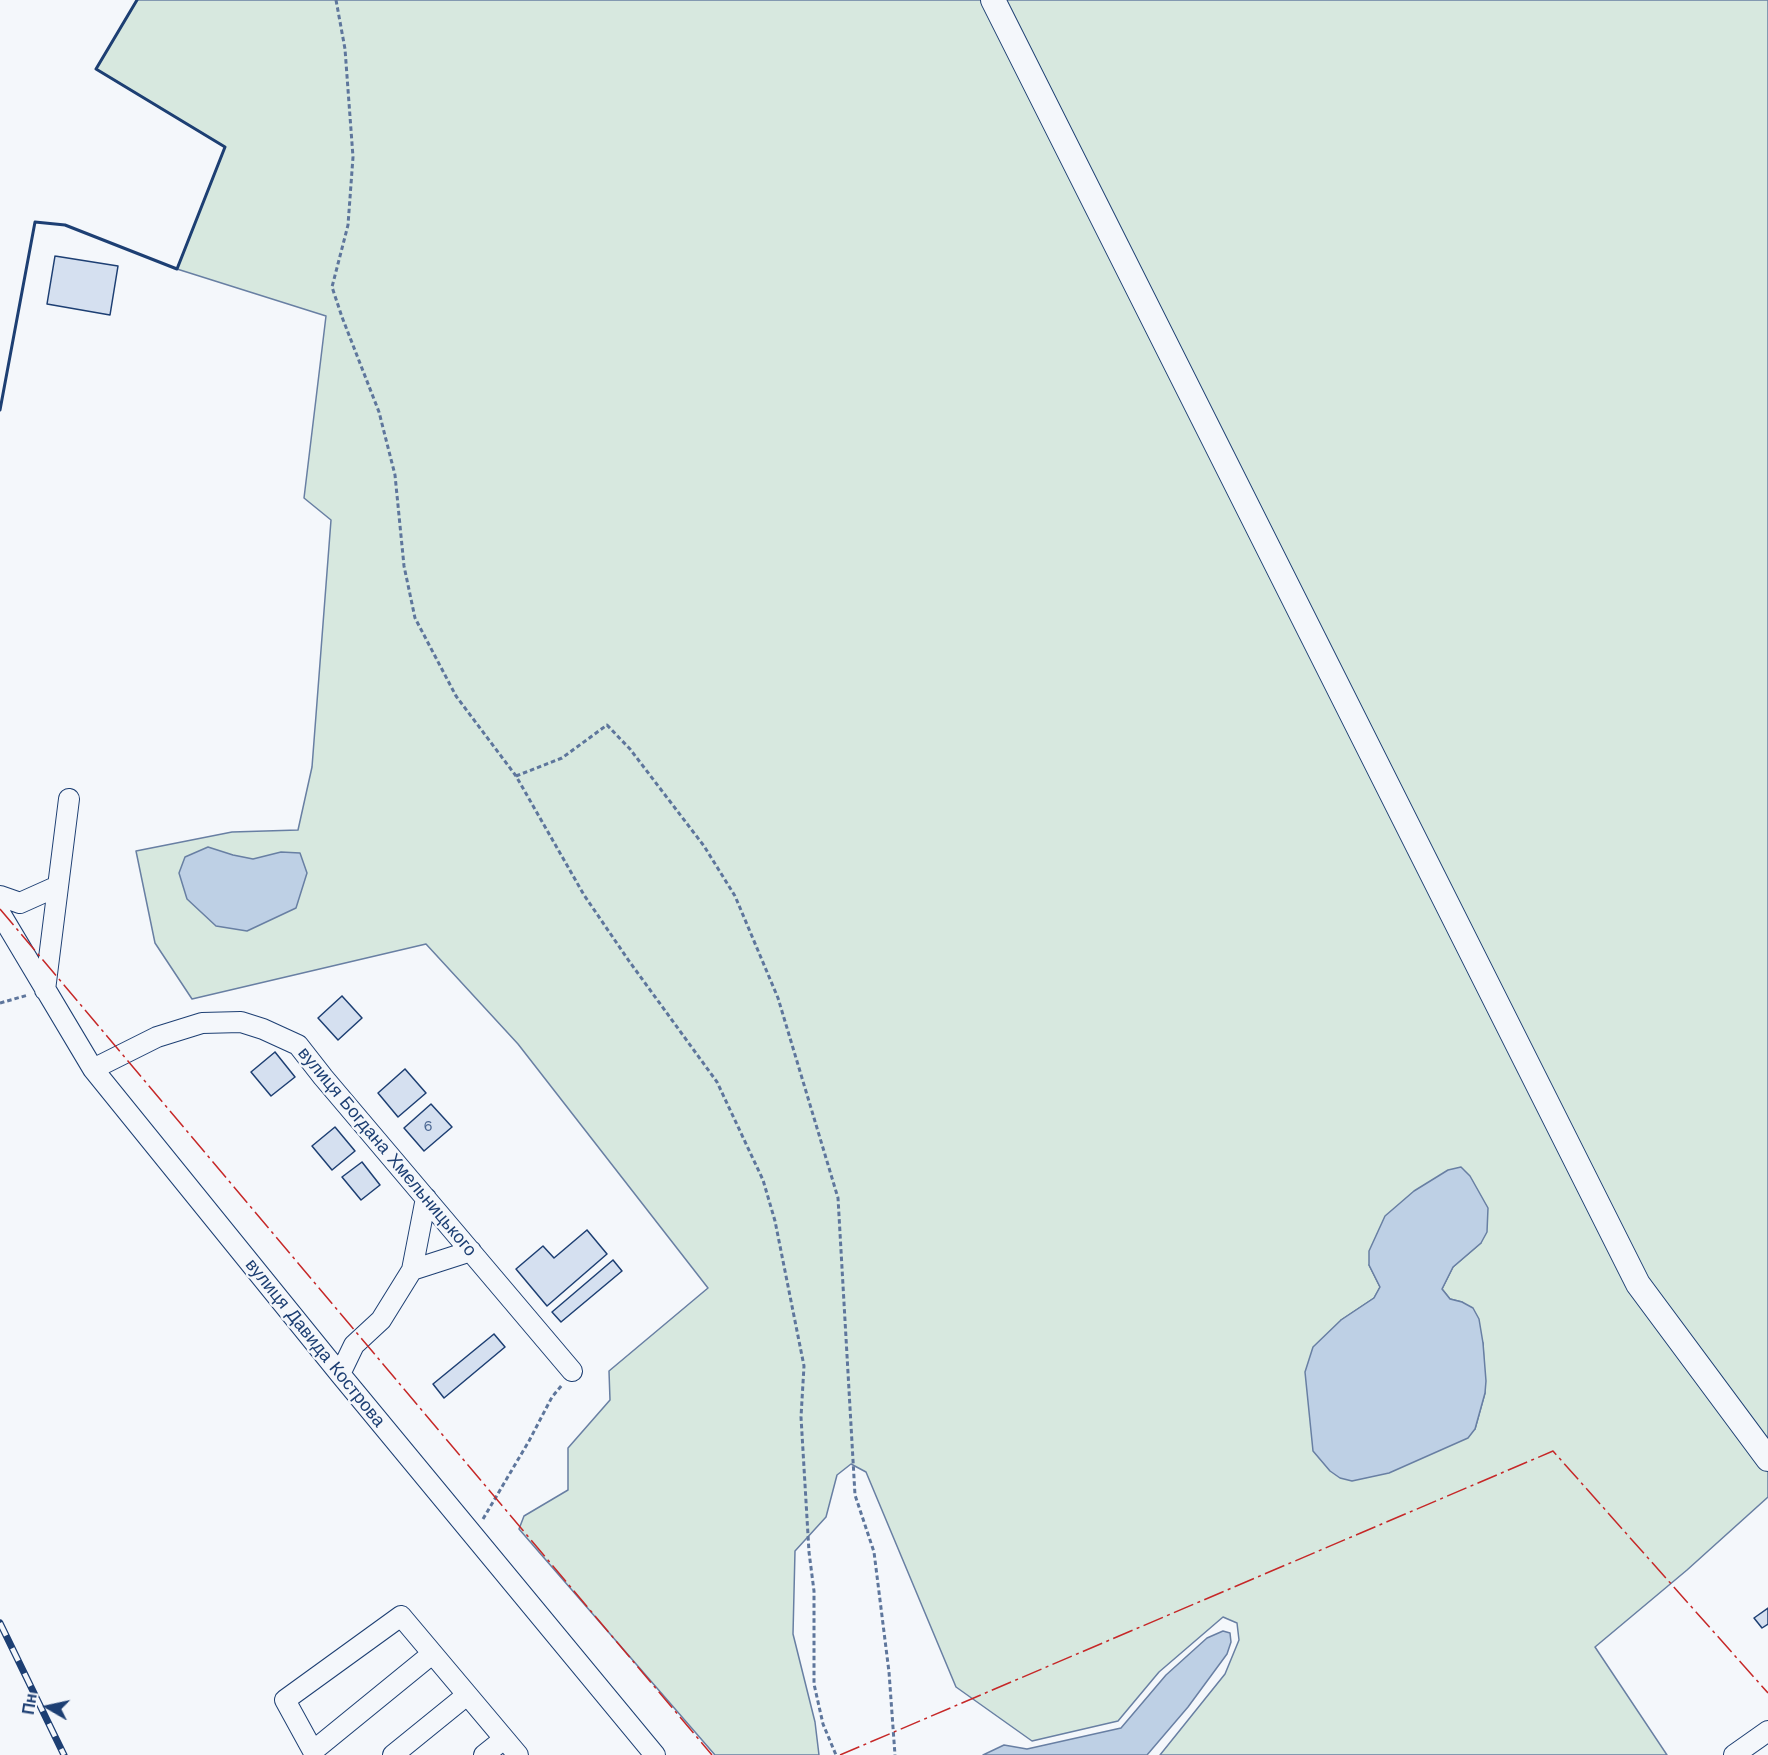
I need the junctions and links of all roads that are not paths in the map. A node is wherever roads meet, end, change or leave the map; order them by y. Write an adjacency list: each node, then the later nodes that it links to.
1 (993, 0): 13 (main road)
2 (69, 799): 3 (street)
3 (58, 886): 4 (street); 6 (street)
4 (0, 896)
5 (0, 913): 6 (street, вулиця Давида Кострова)
6 (45, 990): 7 (street, вулиця Давида Кострова)
7 (93, 1069): 8 (street, вулиця Богдана Хмельницького); 12 (street, вулиця Давида Кострова)
8 (426, 1198): 9 (street, вулиця Богдана Хмельницького); 10 (street)
9 (471, 1251): 10 (street); 11 (street, вулиця Богдана Хмельницького)
10 (412, 1270): 12 (street)
11 (572, 1371)
12 (340, 1374): 22 (street, вулиця Давида Кострова)
13 (1768, 1459)
14 (432, 1654): 15 (street); 18 (street); 18 (street)
15 (467, 1695): 17 (street); 19 (street)
16 (1768, 1731): 23 (street)
17 (504, 1738): 20 (street); 21 (street)
18 (315, 1753)
19 (393, 1755)
20 (484, 1755)
21 (518, 1755)
22 (655, 1755)
23 (1734, 1755)

